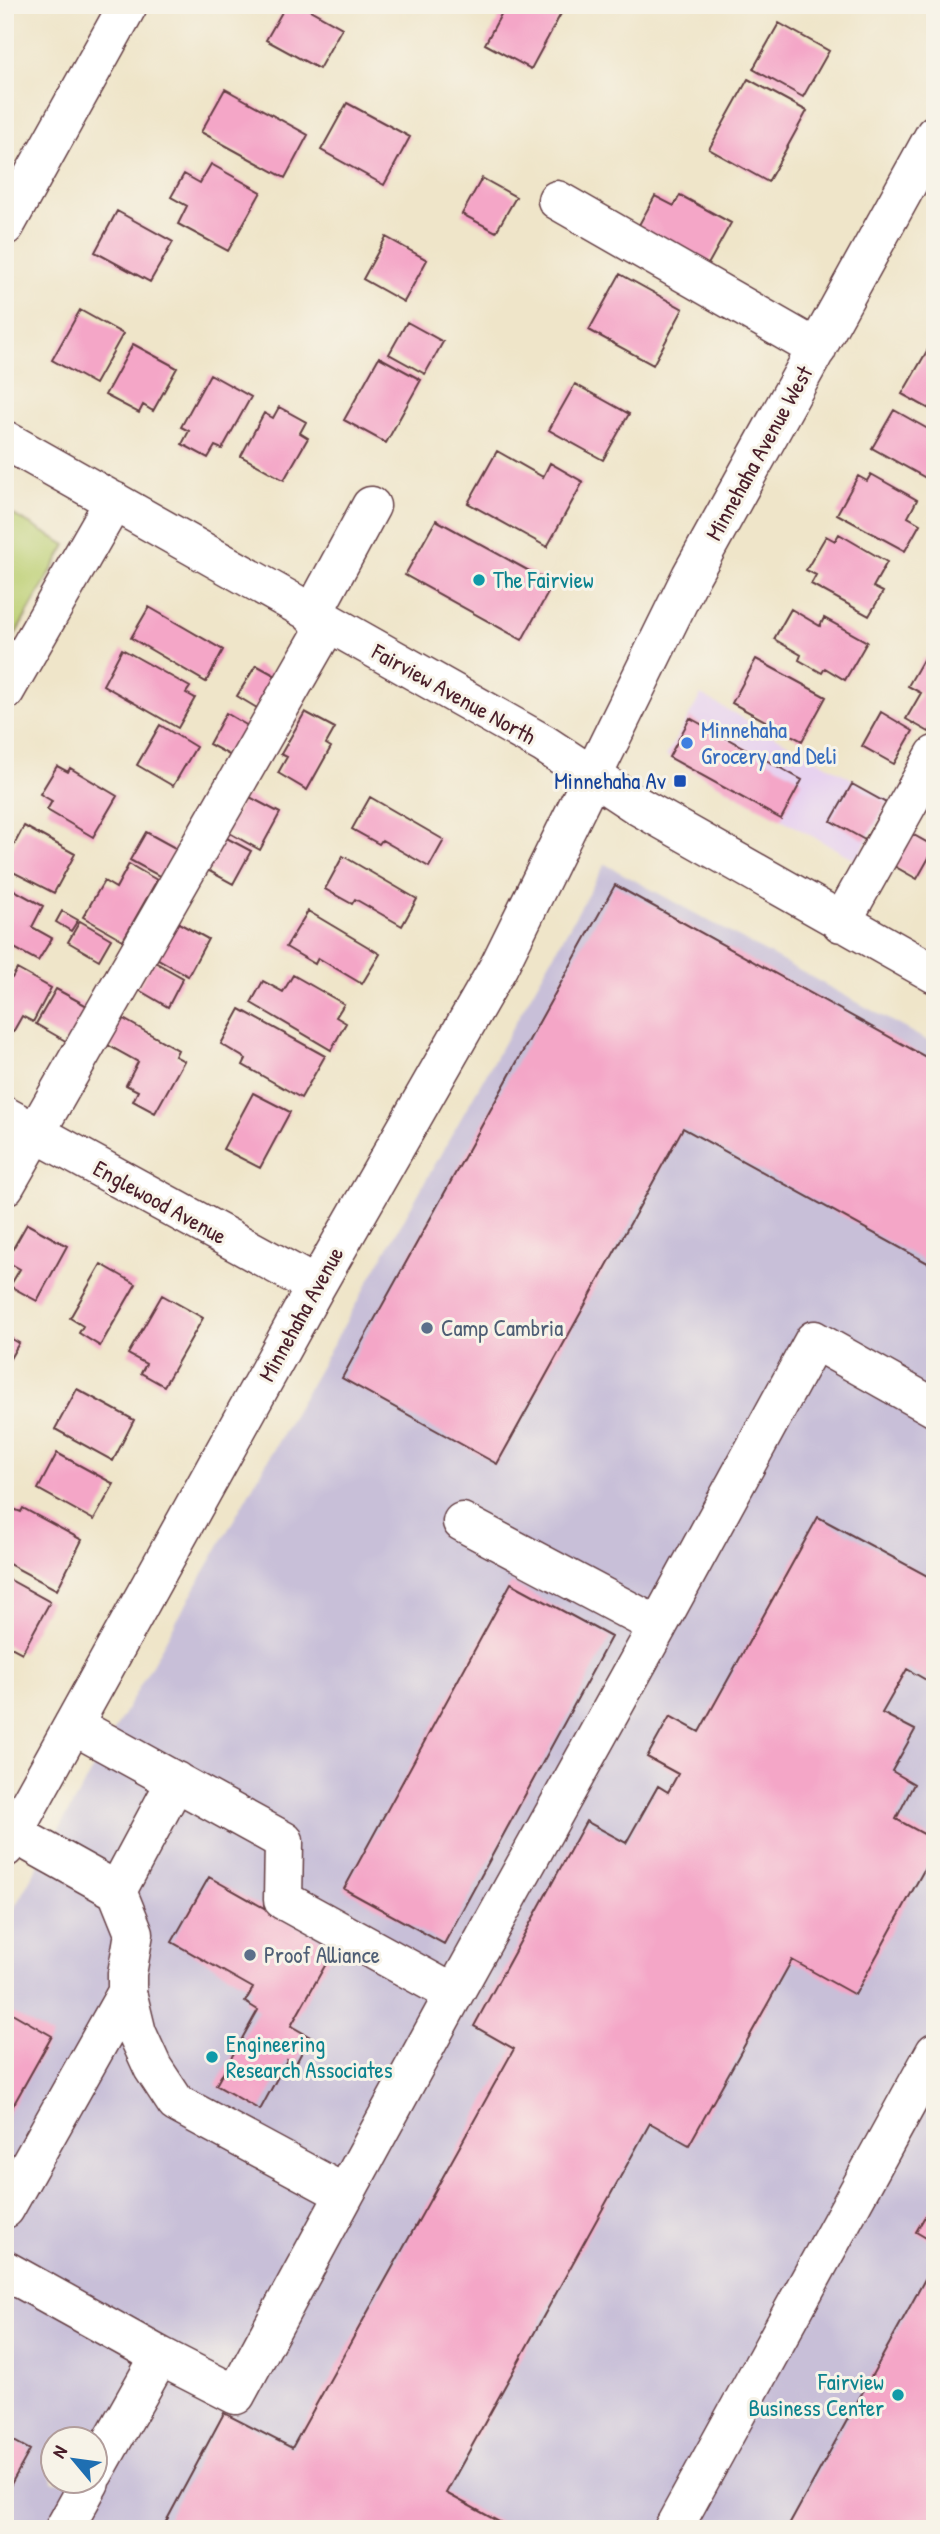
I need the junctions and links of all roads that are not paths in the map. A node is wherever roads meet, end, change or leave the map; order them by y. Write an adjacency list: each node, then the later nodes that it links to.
1 (128, 5): 4 (street)
2 (935, 134): 5 (street, Minnehaha Avenue West)
3 (557, 200): 5 (street)
4 (5, 226)
5 (817, 349): 12 (street, Minnehaha Avenue West)
6 (5, 440): 7 (street, Fairview Avenue North)
7 (114, 501): 9 (street, Fairview Avenue North); 10 (street)
8 (371, 506): 9 (street)
9 (320, 619): 12 (street, Fairview Avenue North); 15 (street)
10 (5, 691)
11 (935, 755): 13 (street)
12 (591, 776): 13 (street, Fairview Avenue North); 17 (street, Minnehaha Avenue)
13 (841, 923): 14 (street, Fairview Avenue North)
14 (935, 974)
15 (20, 1124): 16 (street); 17 (street, Englewood Avenue)
16 (5, 1186)
17 (316, 1286): 21 (street, Minnehaha Avenue)
18 (935, 1408): 20 (street)
19 (463, 1521): 20 (street)
20 (658, 1626): 27 (street)
21 (73, 1725): 22 (street); 23 (street, Minnehaha Avenue)
22 (176, 1781): 25 (street); 27 (street)
23 (19, 1792): 24 (street, Minnehaha Avenue)
24 (9, 1841): 25 (street)
25 (117, 1891): 26 (street)
26 (127, 1992): 29 (street); 30 (street)
27 (454, 1994): 29 (street)
28 (935, 2052): 36 (street)
29 (345, 2194): 32 (street)
30 (5, 2209)
31 (5, 2270): 32 (street)
32 (160, 2356): 33 (street)
33 (108, 2448)
34 (82, 2496): 35 (street)
35 (64, 2529)
36 (673, 2529)

